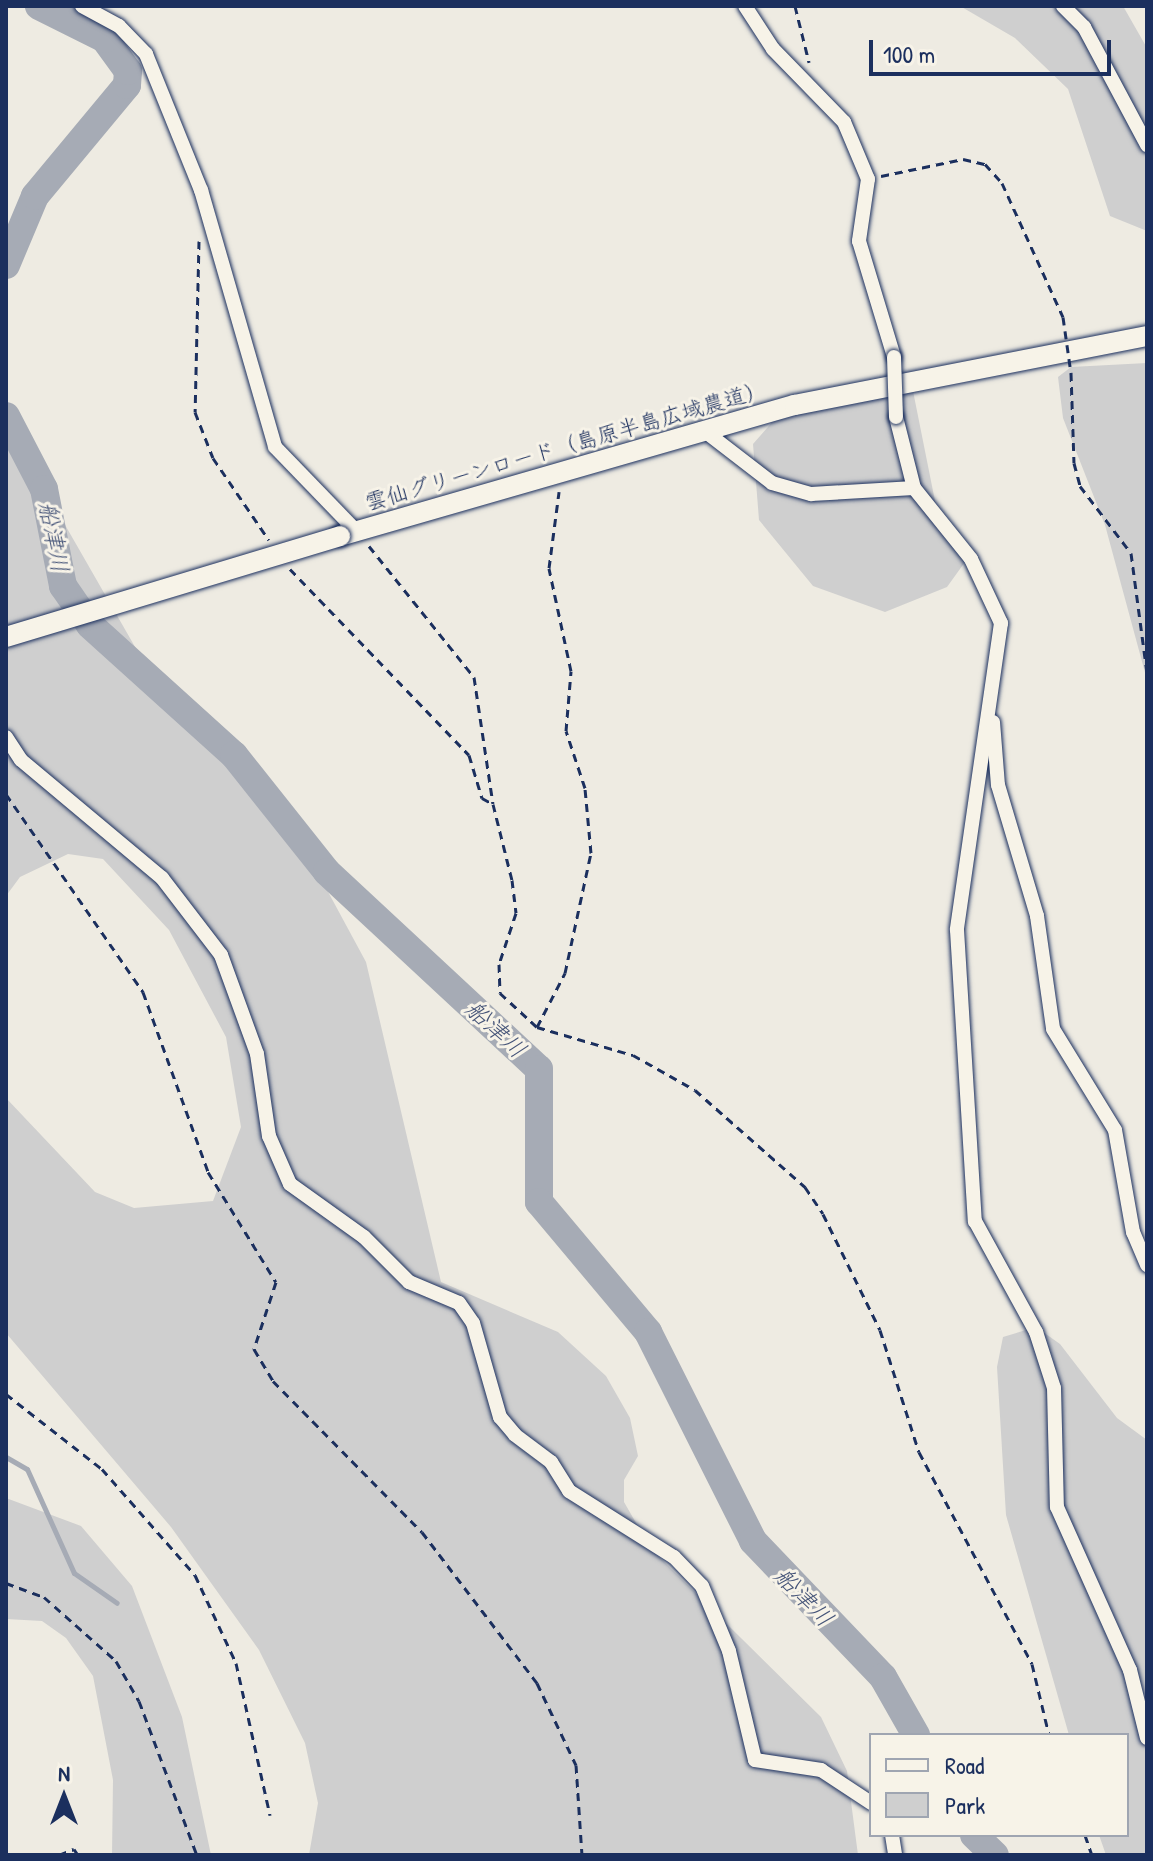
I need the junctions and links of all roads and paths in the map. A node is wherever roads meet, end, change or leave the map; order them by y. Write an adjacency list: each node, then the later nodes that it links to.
1 (82, 6): 13 (street)
2 (745, 6): 5 (street)
3 (795, 6): 5 (path)
4 (1063, 6): 6 (street)
5 (816, 92): 7 (street)
6 (1147, 145)
7 (868, 179): 12 (street, bridge); 17 (path, bridge)
8 (199, 235): 14 (path)
9 (1137, 337): 10 (street, 雲仙グリーンロード（島原半島広域農道）)
10 (702, 429): 11 (street, 雲仙グリーンロード（島原半島広域農道）); 12 (street)
11 (561, 472): 13 (street, 雲仙グリーンロード（島原半島広域農道）); 22 (path)
12 (914, 488): 18 (street)
13 (348, 533): 16 (street, 雲仙グリーンロード（島原半島広域農道）, bridge); 21 (path)
14 (277, 552)
15 (286, 564): 21 (path)
16 (6, 637)
17 (1147, 673)
18 (987, 716): 23 (street); 27 (street)
19 (6, 737): 28 (street)
20 (6, 794): 33 (path)
21 (493, 804): 22 (path)
22 (537, 1027): 26 (path)
23 (1147, 1265)
24 (6, 1394): 29 (path)
25 (6, 1583): 32 (path)
26 (1049, 1733)
27 (1147, 1738)
28 (869, 1802)
29 (270, 1815)
30 (59, 1855): 31 (path)
31 (78, 1855)
32 (197, 1855)
33 (582, 1855)

